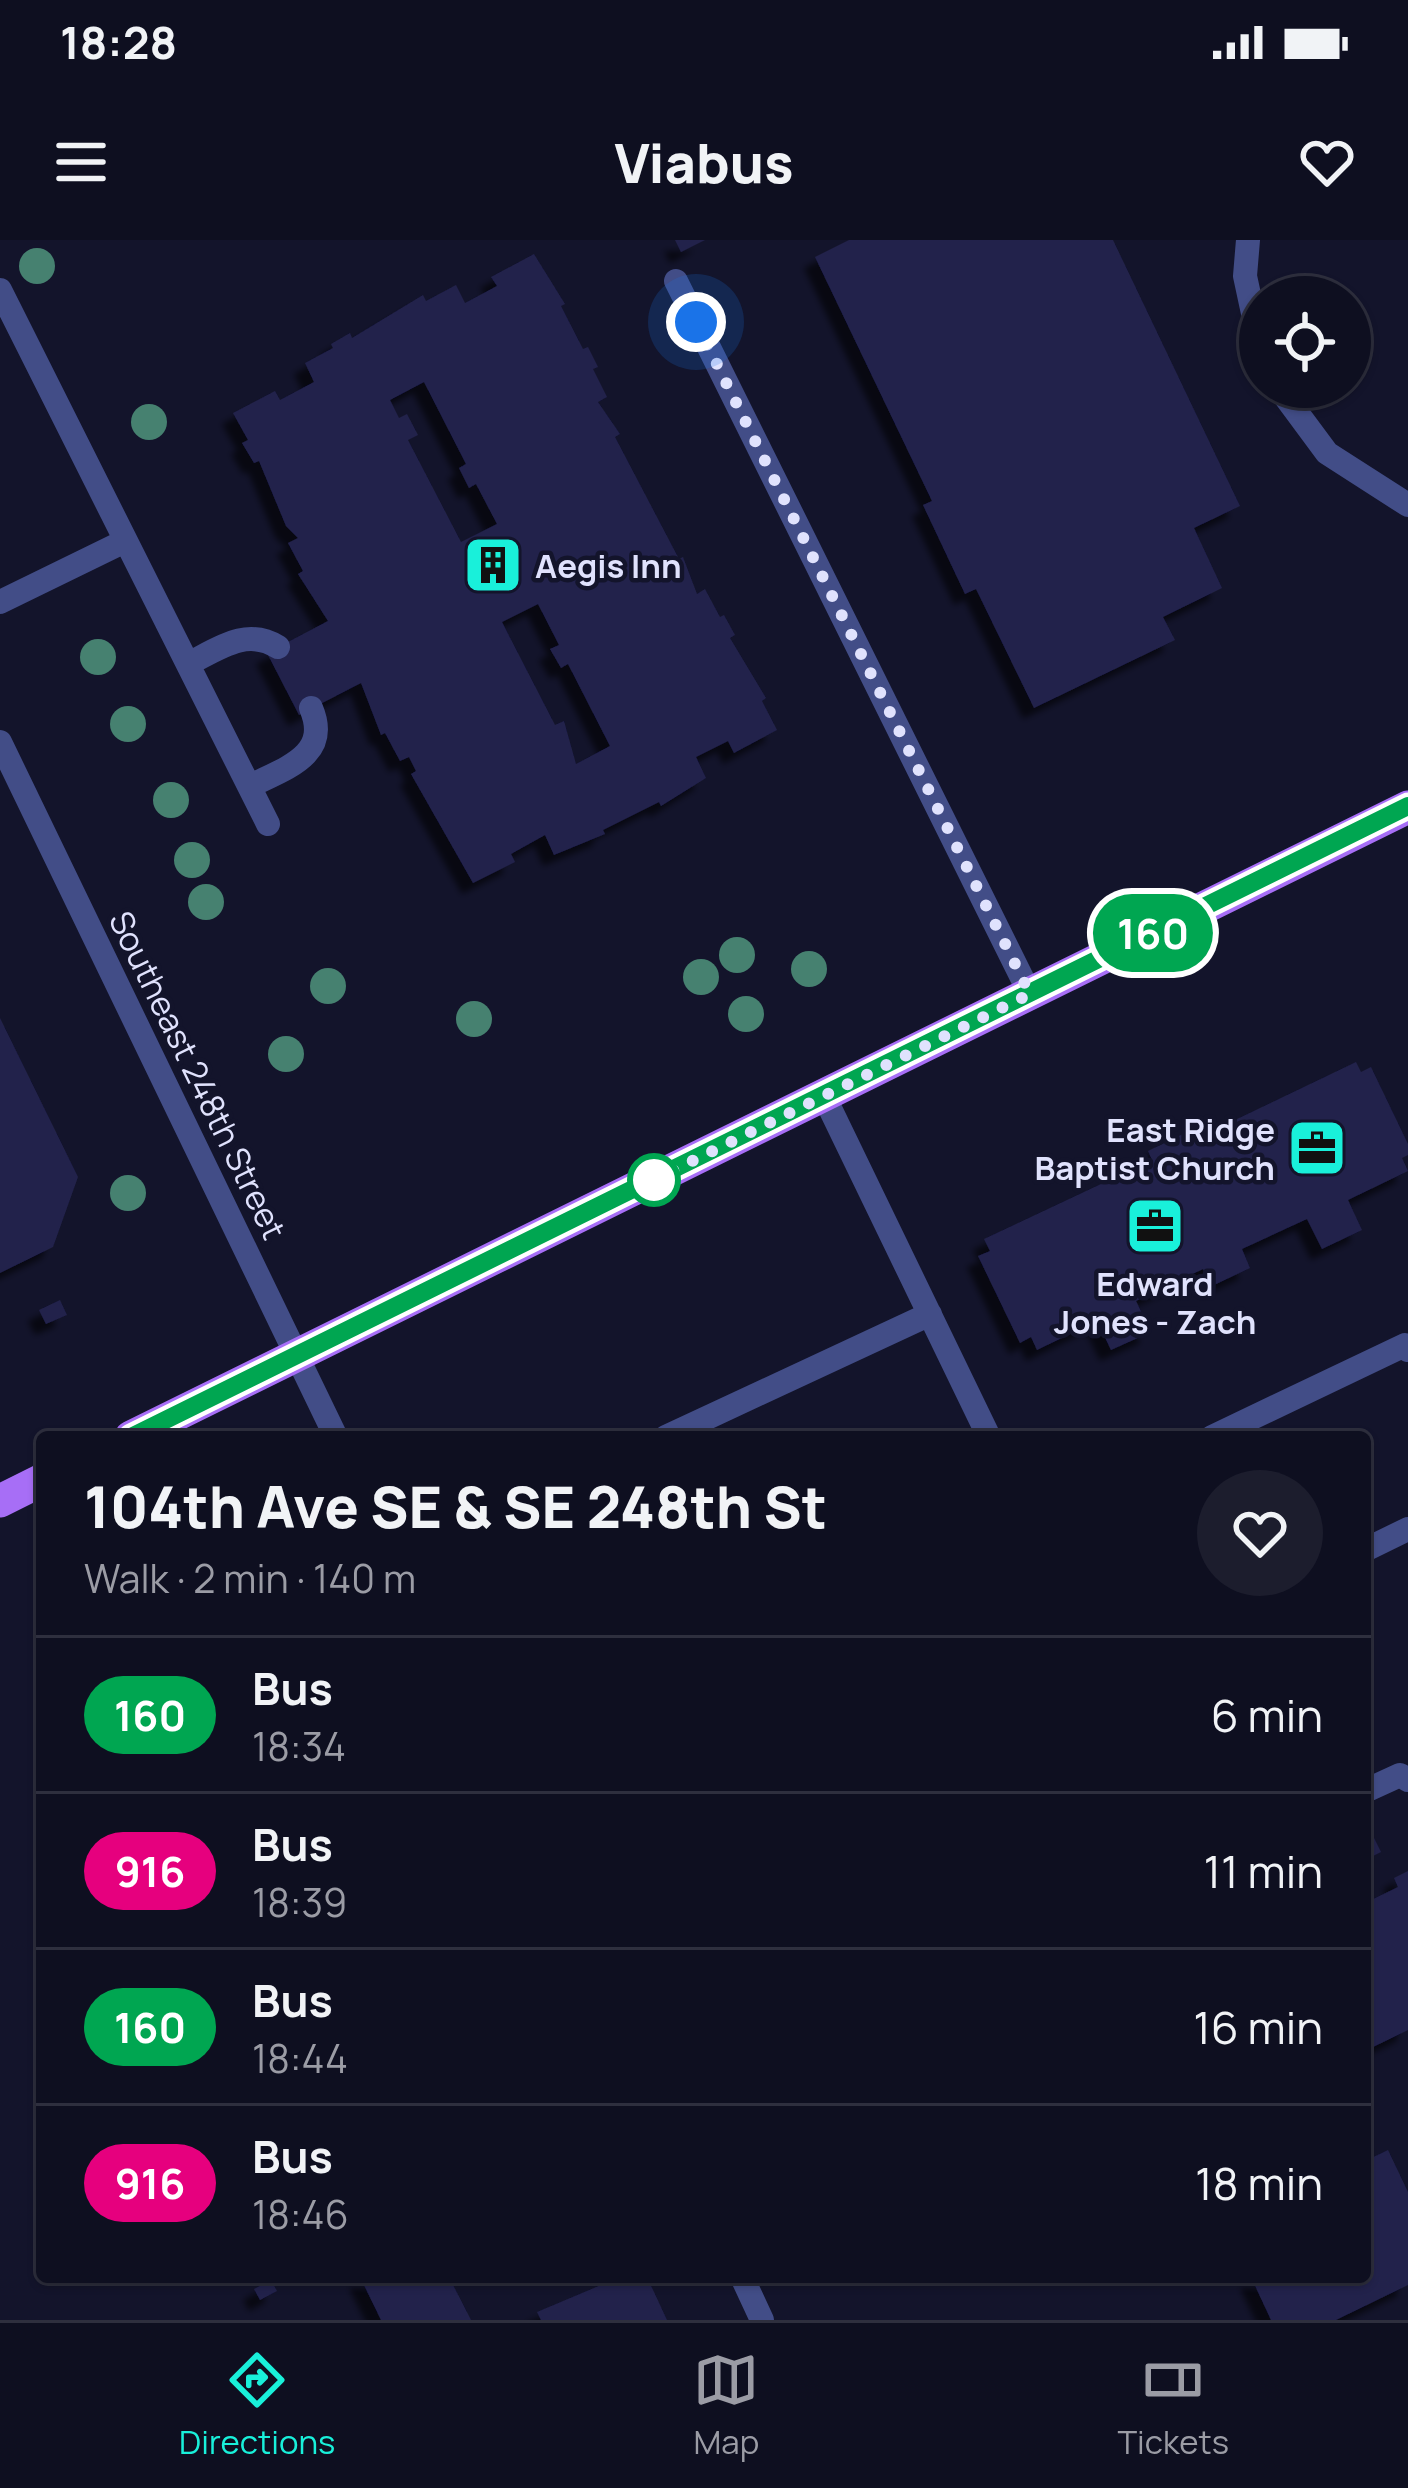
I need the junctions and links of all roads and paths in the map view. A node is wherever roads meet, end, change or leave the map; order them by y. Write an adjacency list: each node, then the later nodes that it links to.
1 (1248, 240): 2 (street)
2 (1245, 276)
3 (676, 281): 16 (street)
4 (0, 290): 7 (street)
5 (1294, 408): 6 (street)
6 (1408, 506)
7 (125, 541): 8 (street); 10 (street)
8 (0, 602)
9 (278, 646): 10 (street)
10 (188, 664): 13 (street)
11 (310, 708): 13 (street)
12 (0, 742): 20 (street, Southeast 248th Street)
13 (250, 787): 15 (street)
14 (1408, 807): 16 (main road)
15 (268, 824)
16 (1030, 994): 17 (main road)
17 (824, 1096): 18 (street); 20 (main road)
18 (930, 1314): 23 (street); 24 (street)
19 (1408, 1350): 25 (street)
20 (297, 1357): 21 (main road); 22 (street, Southeast 248th Street)
21 (143, 1431)
22 (333, 1431)
23 (679, 1431)
24 (986, 1431)
25 (1225, 1431)
26 (36, 1483): 27 (main road)
27 (0, 1501)
28 (1408, 1529): 29 (street)
29 (1371, 1547)
30 (1408, 1780): 31 (street)
31 (1371, 1788)
32 (745, 2283): 33 (street)
33 (762, 2320)

